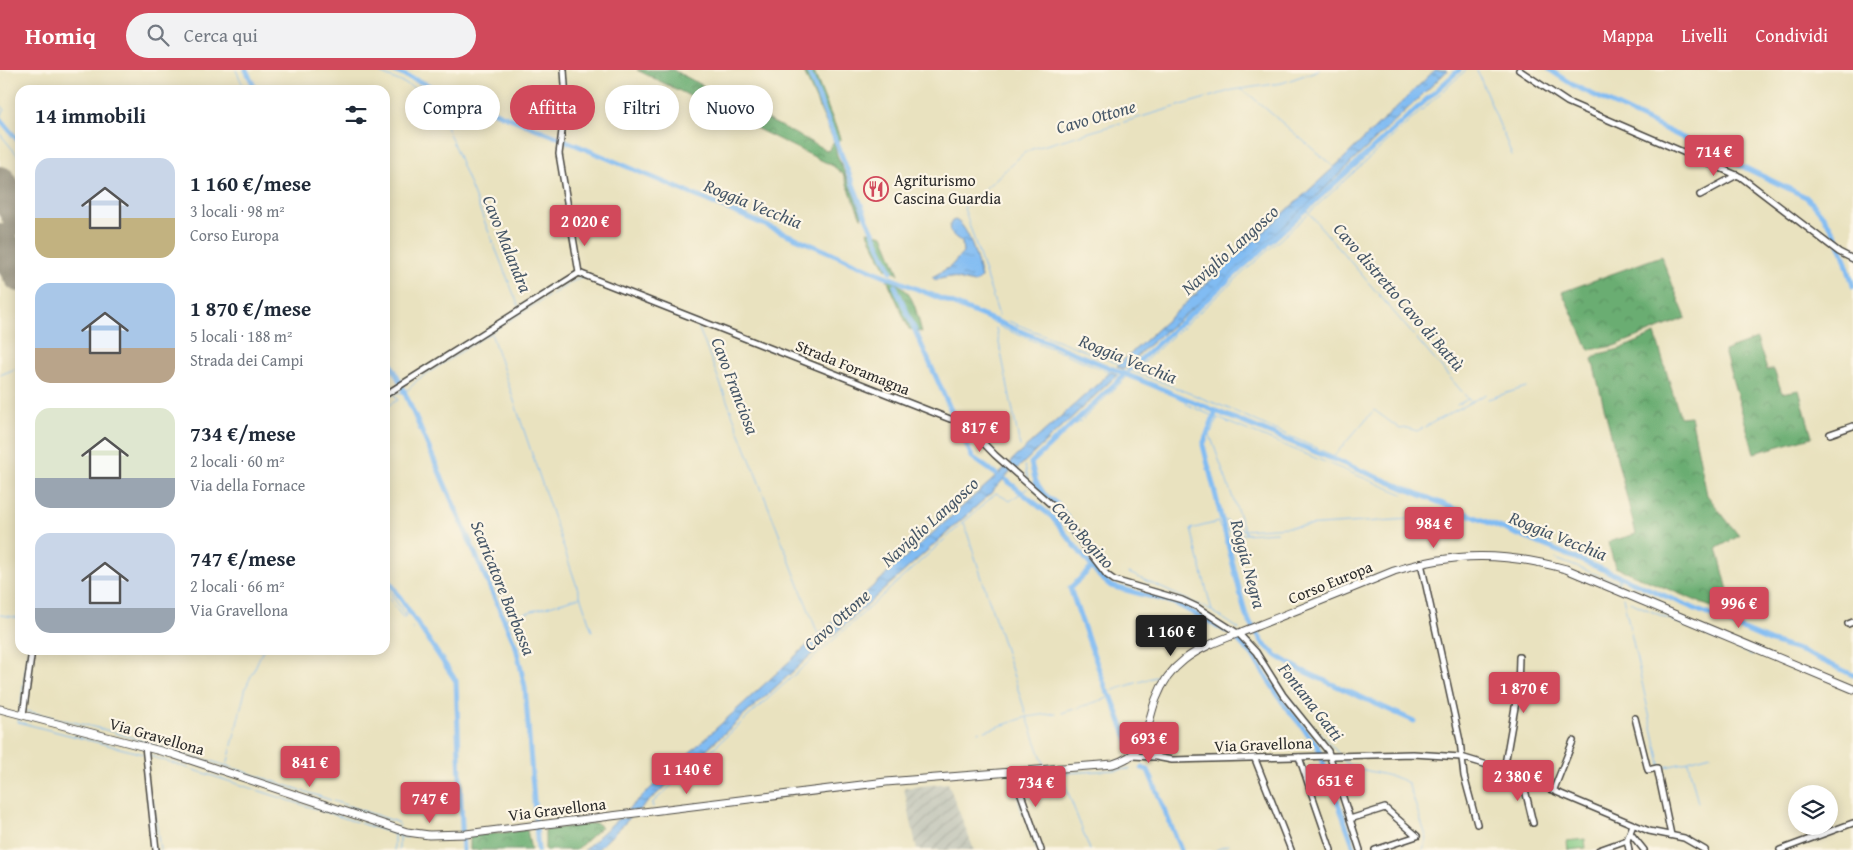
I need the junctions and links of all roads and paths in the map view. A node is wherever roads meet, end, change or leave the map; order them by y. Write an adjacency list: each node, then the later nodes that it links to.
1 (564, 70): 6 (street)
2 (1519, 70): 3 (street)
3 (1737, 175): 4 (street); 5 (street)
4 (1700, 194)
5 (1850, 258)
6 (579, 273): 7 (street); 11 (street, Strada Foramagna)
7 (390, 392)
8 (1853, 426): 9 (street)
9 (1830, 434)
10 (1421, 563): 11 (main road, Corso Europa); 14 (main road, Corso Europa); 26 (street)
11 (1238, 634): 18 (main road, Corso Europa); 23 (street)
12 (31, 655): 16 (street)
13 (1519, 658): 29 (street)
14 (1853, 689)
15 (0, 709): 16 (main road, Via Gravellona)
16 (22, 713): 21 (main road, Via Gravellona)
17 (1635, 718): 39 (street)
18 (1145, 738): 20 (main road, Via Gravellona); 27 (street)
19 (1573, 741): 32 (street)
20 (1140, 749): 22 (main road, Via Gravellona); 24 (street, Via Gravellona)
21 (145, 752): 30 (main road, Via Gravellona); 42 (street)
22 (1132, 756): 24 (street, Via Gravellona); 30 (main road, Via Gravellona)
23 (1328, 756): 25 (street, Via Gravellona); 26 (street, Via Gravellona); 33 (street)
24 (1156, 757): 27 (street, Via Gravellona)
25 (1298, 757): 28 (street, Via Gravellona); 45 (street)
26 (1462, 757): 29 (street, Via Gravellona); 36 (street)
27 (1164, 759): 28 (street, Via Gravellona)
28 (1255, 759): 44 (street)
29 (1504, 770): 31 (street, Via Gravellona)
30 (1013, 772): 43 (street)
31 (1522, 777): 32 (street, Via Gravellona); 34 (street)
32 (1554, 790): 37 (street, Via Gravellona)
33 (1350, 819): 46 (street); 47 (street)
34 (1533, 823)
35 (1853, 823): 51 (street)
36 (1477, 824)
37 (1633, 825): 38 (street); 39 (street, Via Gravellona)
38 (1631, 834): 40 (street); 49 (street)
39 (1671, 836): 50 (street, Via Gravellona)
40 (1627, 840): 41 (street); 48 (street)
41 (1602, 849)
42 (156, 850)
43 (1041, 850)
44 (1291, 850)
45 (1331, 850)
46 (1360, 850)
47 (1376, 850)
48 (1629, 850)
49 (1644, 850)
50 (1706, 850)
51 (1780, 850)

